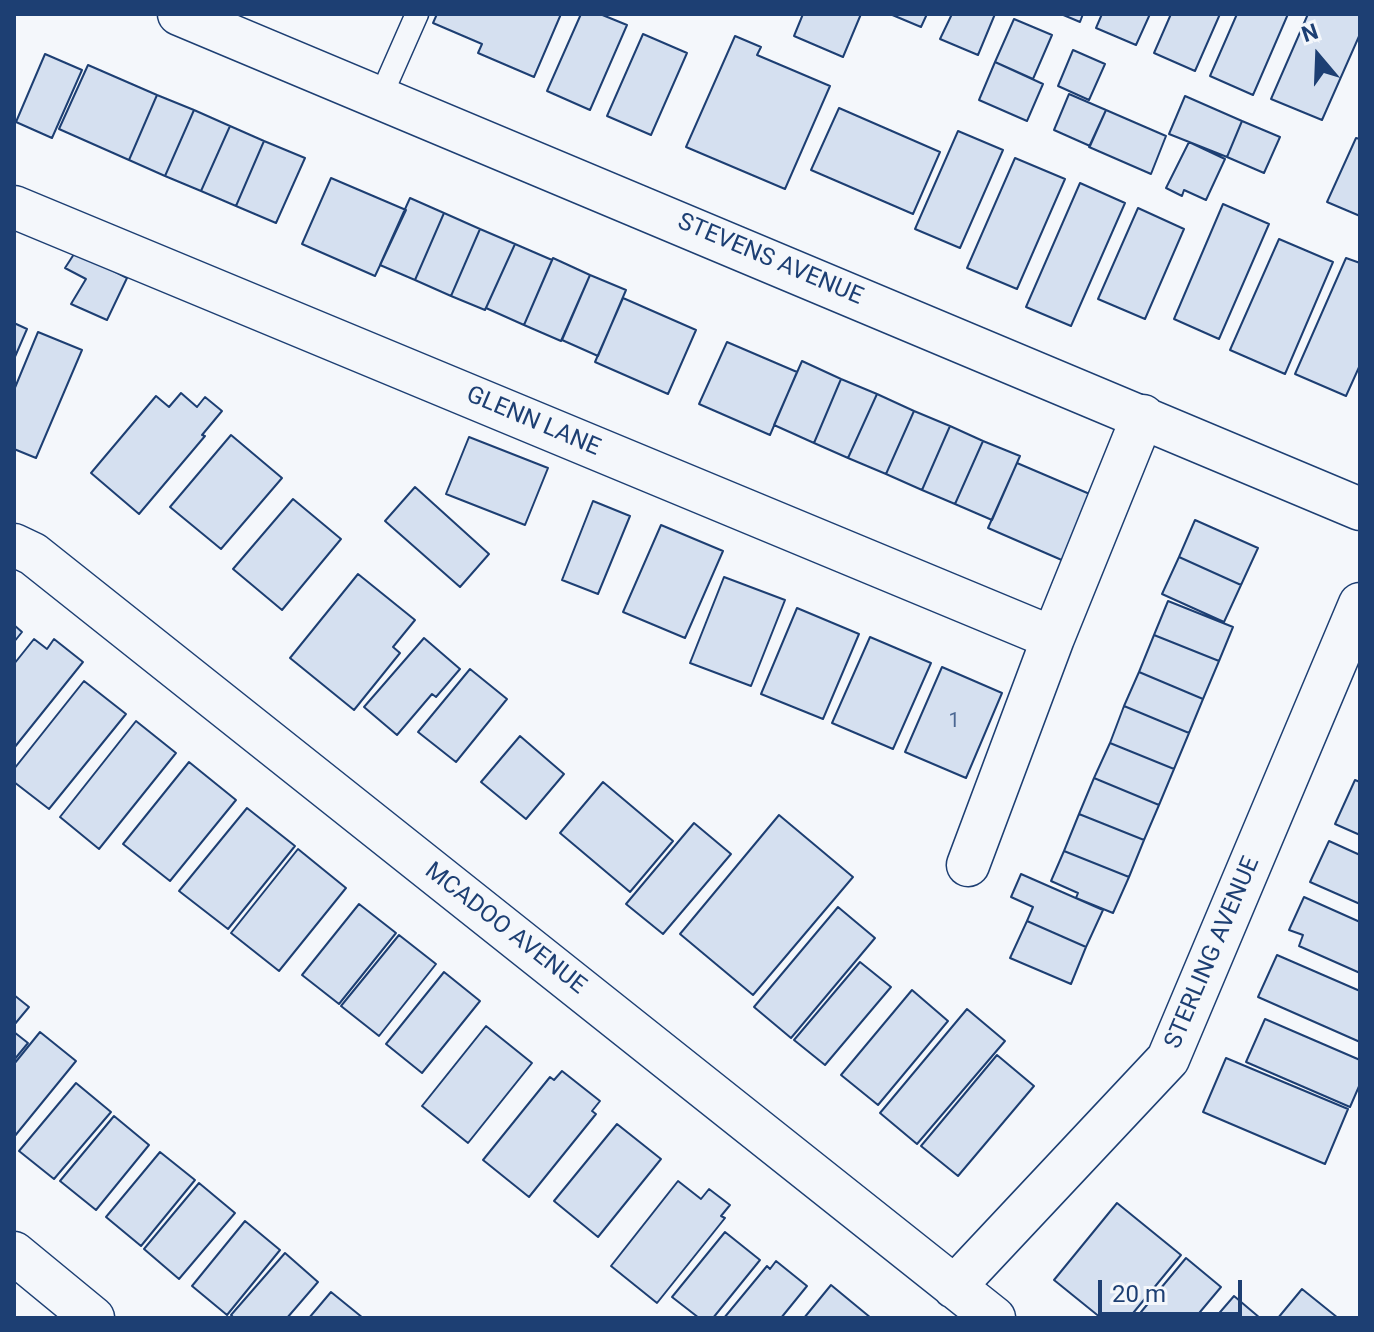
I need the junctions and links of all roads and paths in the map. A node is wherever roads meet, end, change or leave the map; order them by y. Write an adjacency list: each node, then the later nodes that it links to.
1 (179, 14): 3 (street, STEVENS AVENUE)
2 (417, 14): 3 (lane)
3 (380, 98): 5 (street, STEVENS AVENUE)
4 (14, 207): 9 (street, GLENN LANE)
5 (1143, 416): 6 (street, STEVENS AVENUE); 9 (street)
6 (1360, 509)
7 (14, 545): 12 (street, MCADOO AVENUE)
8 (1360, 604): 12 (street, STERLING AVENUE)
9 (1053, 638): 10 (street)
10 (968, 865)
11 (14, 1253): 13 (street)
12 (954, 1287): 14 (street, MCADOO AVENUE)
13 (93, 1318)
14 (994, 1318)

